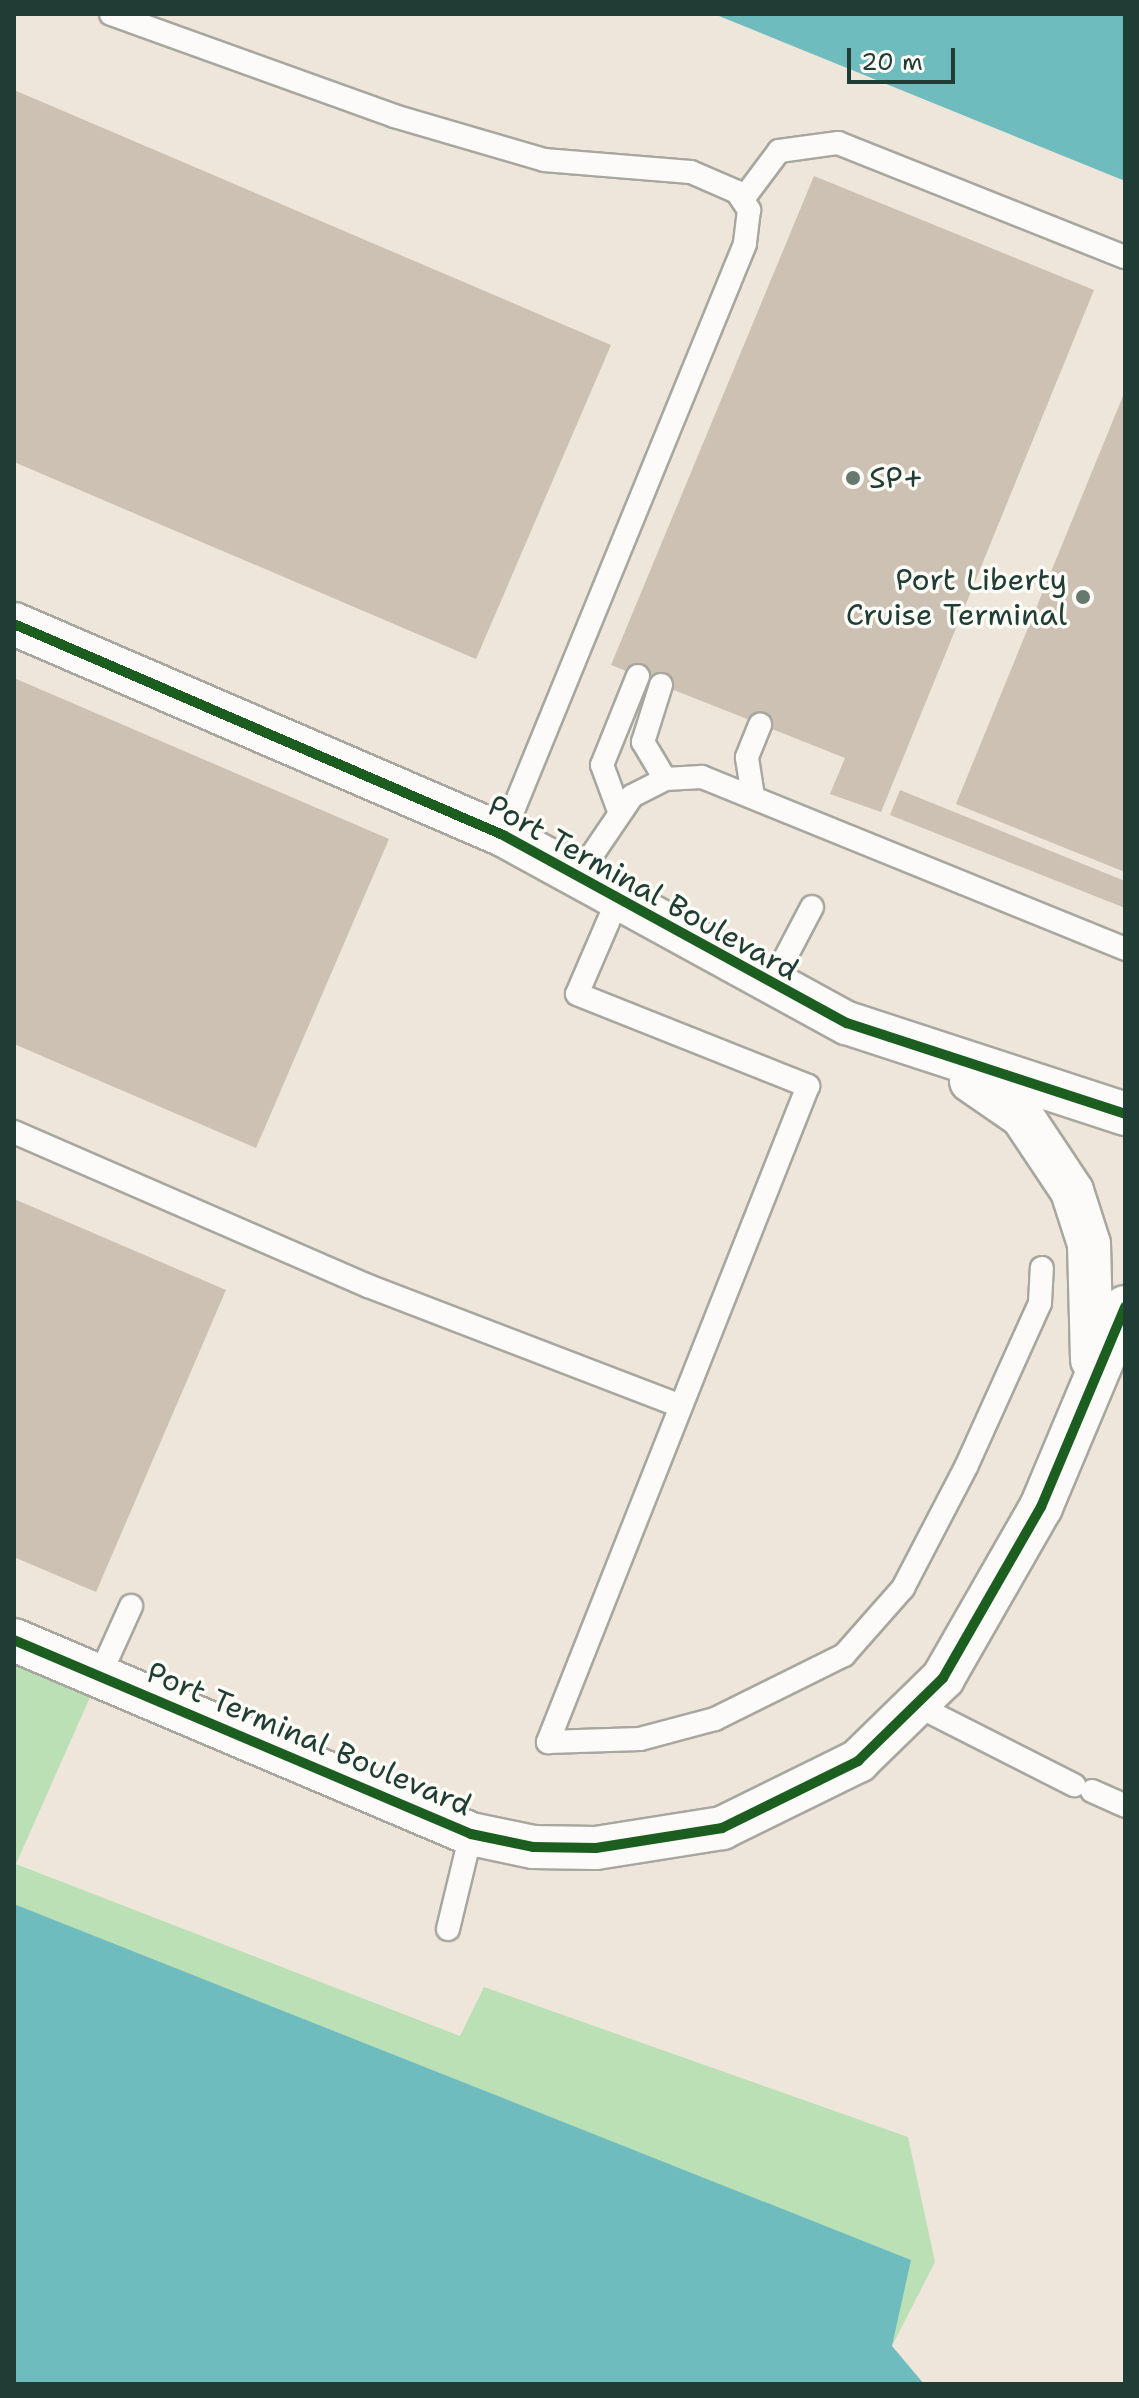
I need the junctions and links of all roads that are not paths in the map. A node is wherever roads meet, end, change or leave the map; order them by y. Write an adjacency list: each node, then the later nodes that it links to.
1 (111, 14): 2 (lane)
2 (743, 199): 3 (lane); 11 (lane)
3 (1125, 257)
4 (14, 624): 11 (street, Port Terminal Boulevard)
5 (638, 676): 10 (lane)
6 (661, 685): 8 (lane)
7 (760, 725): 9 (lane)
8 (665, 779): 9 (lane); 10 (lane)
9 (753, 796): 15 (lane)
10 (619, 811): 12 (lane)
11 (503, 835): 12 (street, Port Terminal Boulevard)
12 (577, 877): 13 (street, Port Terminal Boulevard)
13 (618, 899): 16 (street, Port Terminal Boulevard); 23 (lane)
14 (812, 907): 16 (lane)
15 (1125, 949)
16 (771, 985): 17 (street, Port Terminal Boulevard)
17 (921, 1052): 18 (street, Port Terminal Boulevard); 22 (street, Port Terminal Boulevard)
18 (1125, 1114)
19 (14, 1132): 23 (lane)
20 (1042, 1268): 23 (lane)
21 (1125, 1307): 22 (street, Port Terminal Boulevard)
22 (1092, 1382): 27 (street, Port Terminal Boulevard)
23 (680, 1406)
24 (131, 1606): 26 (lane)
25 (14, 1640): 26 (street, Port Terminal Boulevard)
26 (99, 1677): 29 (street, Port Terminal Boulevard)
27 (920, 1707): 28 (lane); 29 (street, Port Terminal Boulevard)
28 (1125, 1806)
29 (471, 1834): 30 (lane)
30 (448, 1929)

